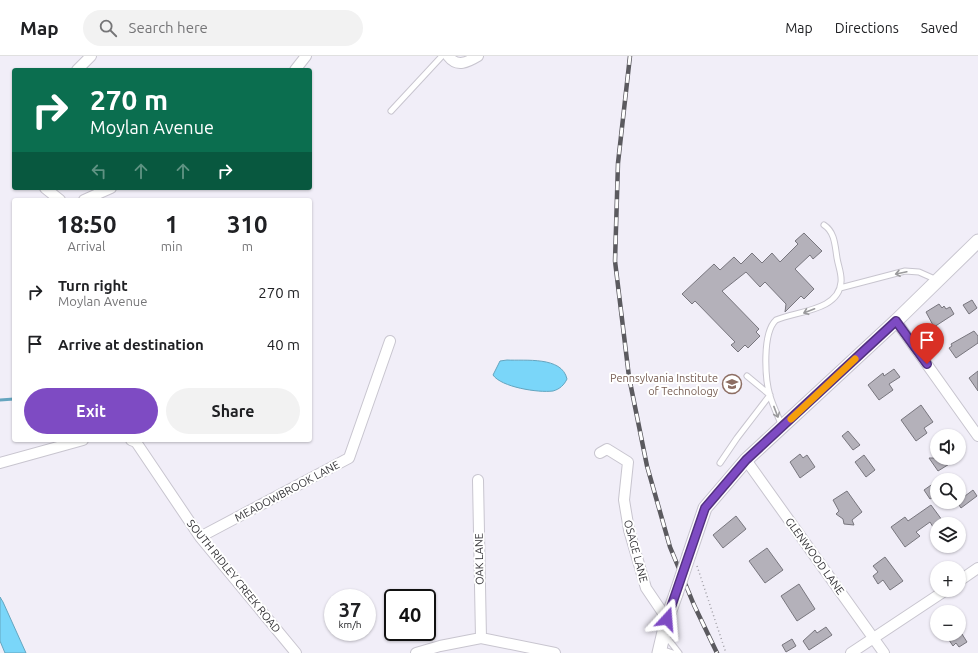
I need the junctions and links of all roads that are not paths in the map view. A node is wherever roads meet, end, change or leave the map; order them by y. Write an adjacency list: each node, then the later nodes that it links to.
1 (91, 56): 6 (street)
2 (306, 56): 7 (street)
3 (442, 56): 8 (lane)
4 (448, 56): 5 (street)
5 (478, 56)
6 (79, 68)
7 (297, 68)
8 (391, 111)
9 (48, 190): 11 (street)
10 (106, 190): 12 (street)
11 (58, 198)
12 (88, 198)
13 (824, 225): 16 (lane)
14 (978, 241): 15 (street)
15 (938, 280): 16 (lane, one-way to 16); 17 (street)
16 (840, 288): 20 (lane, one-way to 20)
17 (896, 321): 21 (street); 22 (street)
18 (390, 341): 30 (street, MEADOWBROOK LANE)
19 (747, 376): 20 (lane)
20 (770, 395): 21 (lane, one-way to 21); 28 (lane)
21 (782, 427): 26 (street)
22 (978, 436)
23 (76, 442): 27 (street)
24 (136, 442): 30 (street, SOUTH RIDLEY CREEK ROAD)
25 (600, 453): 34 (street, OSAGE LANE)
26 (746, 460): 34 (street, bridge); 37 (street, GLENWOOD LANE)
27 (0, 463)
28 (720, 464)
29 (478, 480): 36 (street, OAK LANE)
30 (200, 537): 39 (street, SOUTH RIDLEY CREEK ROAD)
31 (978, 568): 32 (street)
32 (966, 576)
33 (936, 597): 37 (street)
34 (667, 619): 35 (street)
35 (664, 633): 38 (street); 43 (lane)
36 (481, 638): 40 (street); 41 (street)
37 (874, 638): 44 (street); 45 (street, GLENWOOD LANE)
38 (660, 651): 42 (lane)
39 (296, 653)
40 (416, 653)
41 (555, 653)
42 (673, 653)
43 (679, 653)
44 (852, 653)
45 (884, 653)

